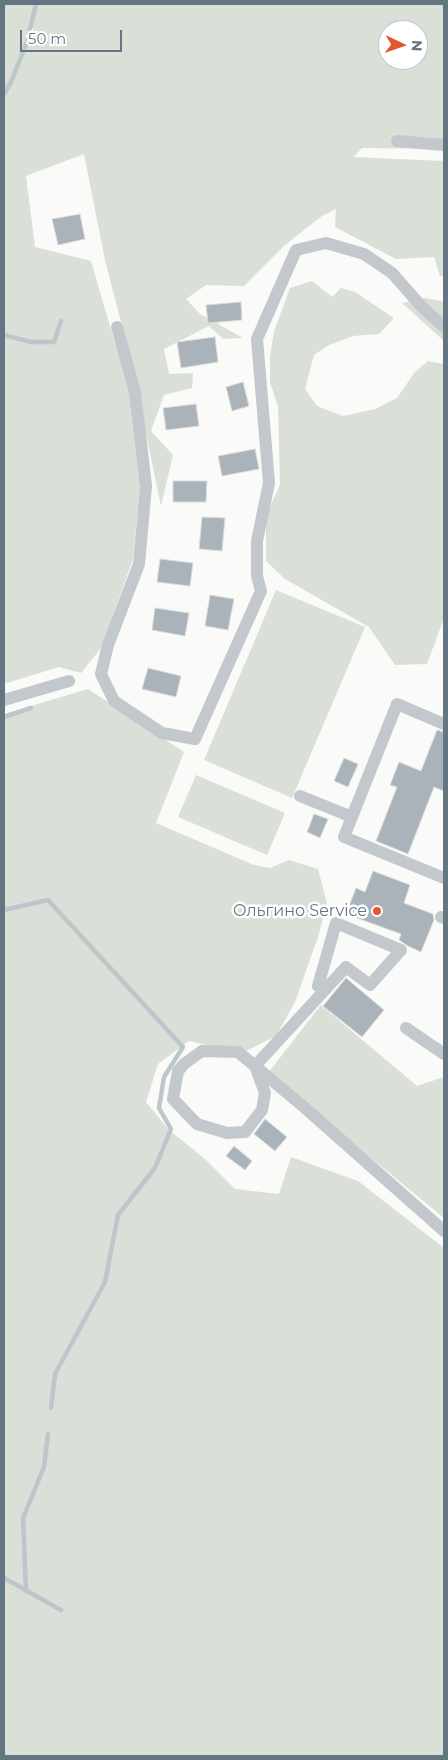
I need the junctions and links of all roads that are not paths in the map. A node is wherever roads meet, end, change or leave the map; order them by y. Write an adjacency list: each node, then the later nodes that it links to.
1 (397, 141): 2 (lane)
2 (444, 145)
3 (444, 326): 4 (lane)
4 (118, 327)
5 (69, 681): 6 (lane)
6 (4, 700)
7 (444, 724): 9 (lane)
8 (300, 796): 9 (lane)
9 (352, 817): 10 (lane)
10 (444, 878)
11 (317, 985): 11 (lane); 14 (lane)
12 (406, 1028): 13 (lane)
13 (444, 1054)
14 (255, 1066): 14 (lane); 15 (lane)
15 (444, 1231)

